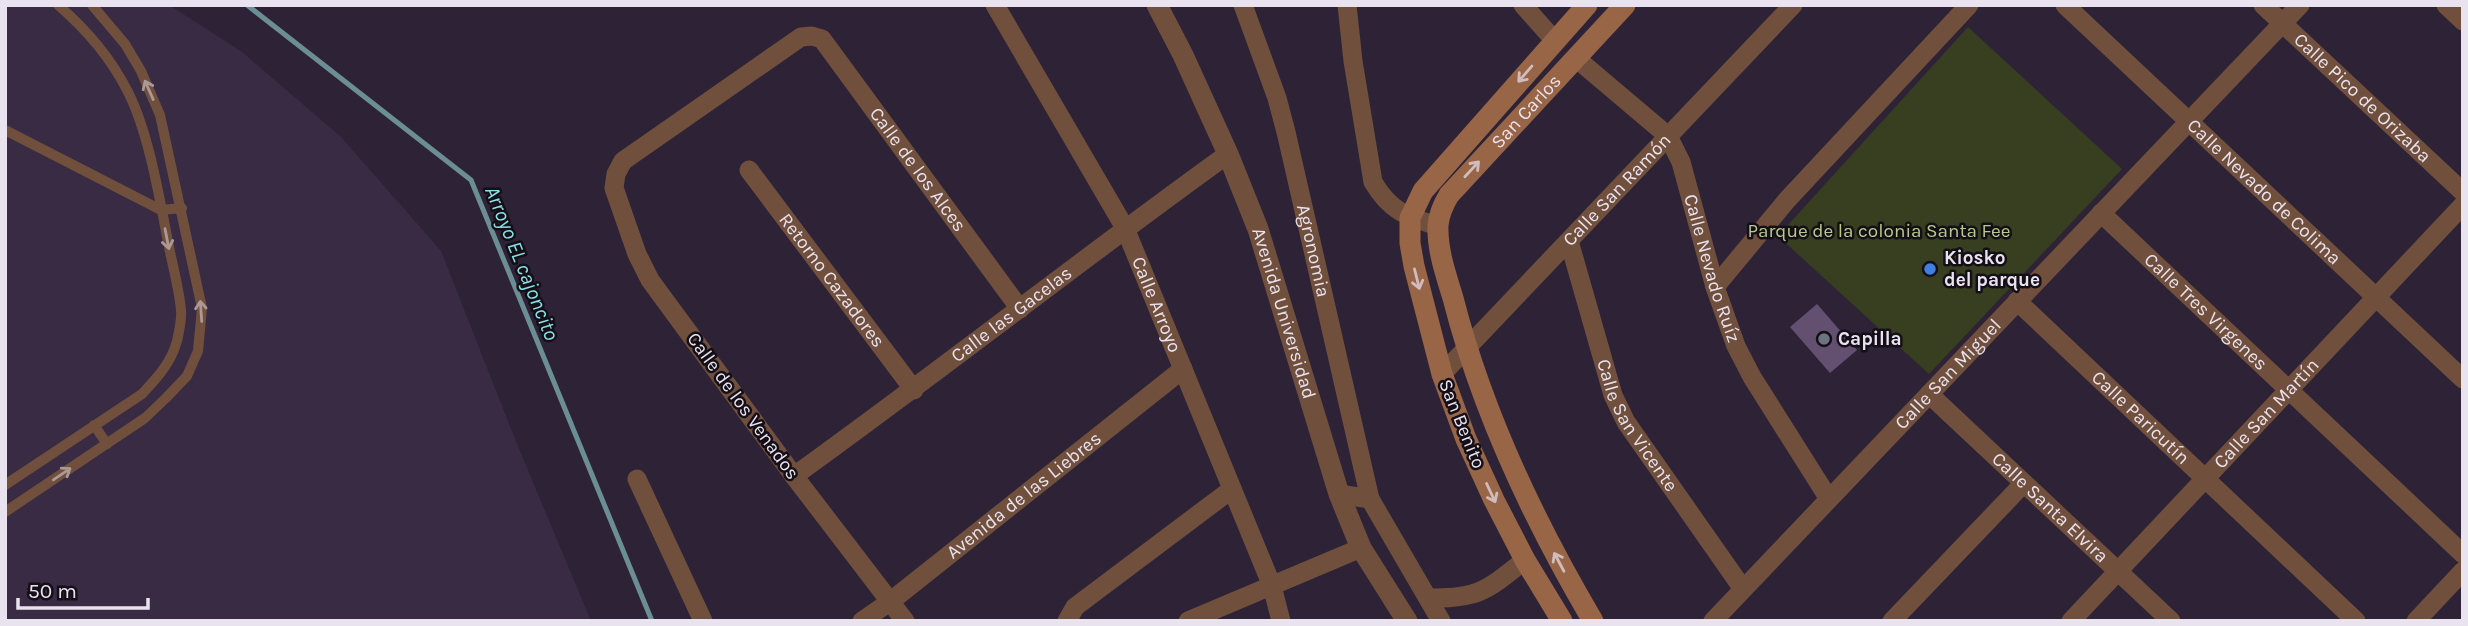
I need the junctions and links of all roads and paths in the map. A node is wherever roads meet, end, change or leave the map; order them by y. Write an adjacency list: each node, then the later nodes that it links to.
1 (58, 5): 29 (lane)
2 (92, 5): 28 (lane, one-way to 2)
3 (995, 5): 33 (street, Calle Arroyo)
4 (1157, 5): 23 (street, Avenida Universidad)
5 (1243, 5): 55 (street, Agronomia)
6 (1347, 5): 31 (street)
7 (1522, 5): 18 (street)
8 (1587, 5): 18 (main road)
9 (1625, 5): 19 (main road, San Carlos)
10 (1793, 5): 22 (street, Calle San Ramón)
11 (1969, 5): 35 (street)
12 (2065, 5): 20 (street, Calle Nevado de Colima)
13 (2263, 5): 17 (street, Calle Pico de Orizaba)
14 (2300, 5): 17 (street, Calle San Miguel)
15 (2446, 5): 16 (street)
16 (2463, 21)
17 (2282, 23): 20 (street, Calle San Miguel); 26 (street, Calle Pico de Orizaba)
18 (1555, 41): 31 (main road, one-way to 31)
19 (1577, 59): 22 (street, Calle Nevado Ruíz); 32 (main road, San Carlos, one-way to 19)
20 (2189, 121): 30 (street, Calle San Miguel); 36 (street, Calle Nevado de Colima)
21 (5, 130): 29 (lane)
22 (1668, 136): 34 (street, Calle San Ramón); 35 (street, Calle Nevado Ruíz)
23 (1228, 154): 33 (street, Calle las Gacelas); 54 (street, Avenida Universidad)
24 (750, 170): 43 (street, Retorno Cazadores)
25 (616, 174): 38 (street, Calle de los Alces); 48 (street, Calle de los Venados)
26 (2463, 192)
27 (2463, 205): 36 (street, Calle San Martín)
28 (182, 208): 29 (lane); 47 (lane, one-way to 28)
29 (161, 210): 46 (lane, one-way to 46)
30 (2101, 213): 37 (street, Calle San Miguel); 44 (street, Calle Tres Virgenes)
31 (1411, 215): 32 (street); 41 (main road, San Benito, one-way to 41)
32 (1438, 226): 39 (main road, San Benito)
33 (1125, 228): 38 (street, Calle las Gacelas); 40 (street, Calle Arroyo)
34 (1569, 241): 39 (street, Calle San Ramón); 64 (street, Calle San Vicente)
35 (1715, 287): 56 (street, Calle Nevado Ruíz)
36 (2376, 297): 42 (street, Calle Nevado de Colima); 44 (street, Calle San Martín)
37 (2017, 301): 45 (street, Calle San Miguel); 49 (street, Calle Paricutín)
38 (1020, 309): 43 (street, Calle las Gacelas)
39 (1466, 349): 41 (street, Calle San Ramón); 76 (main road, San Benito, one-way to 39)
40 (1183, 369): 53 (street, Calle Arroyo); 66 (street, Avenida de las Liebres)
41 (1442, 374): 60 (main road, San Benito, one-way to 60)
42 (2463, 379)
43 (914, 390): 48 (street, Calle las Gacelas)
44 (2289, 390): 49 (street, Calle San Martín); 59 (street, Calle Tres Virgenes)
45 (1929, 394): 51 (street, Calle Santa Elvira); 56 (street, Calle San Miguel)
46 (94, 425): 47 (lane); 52 (lane)
47 (107, 444): 57 (lane, one-way to 47)
48 (794, 476): 66 (street, Calle de los Venados)
49 (2205, 478): 61 (street, Calle San Martín); 81 (street, Calle Paricutín)
50 (637, 479): 67 (street)
51 (2024, 483): 61 (street, Calle Santa Elvira); 78 (street)
52 (5, 485)
53 (1232, 489): 63 (street, Calle Arroyo); 70 (street)
54 (1339, 494): 55 (street); 58 (street, Avenida Universidad)
55 (1370, 499): 65 (street)
56 (1829, 499): 64 (street, Calle San Miguel)
57 (5, 512)
58 (1362, 548): 63 (street); 73 (street, Avenida Universidad)
59 (2463, 554)
60 (1525, 561): 65 (street); 75 (main road, San Benito)
61 (2118, 571): 79 (street, Calle San Martín); 80 (street, Calle Santa Elvira)
62 (2463, 571): 82 (street)
63 (1272, 586): 71 (street); 72 (street, Calle Arroyo)
64 (1743, 589): 77 (street, Calle San Miguel)
65 (1429, 598): 74 (street)
66 (891, 601): 68 (street, Avenida de las Liebres); 69 (street, Calle de los Venados)
67 (703, 621)
68 (862, 621)
69 (905, 621)
70 (1067, 621)
71 (1188, 621)
72 (1281, 621)
73 (1407, 621)
74 (1441, 621)
75 (1562, 621)
76 (1594, 621)
77 (1713, 621)
78 (1892, 621)
79 (2071, 621)
80 (2171, 621)
81 (2356, 621)
82 (2416, 621)

